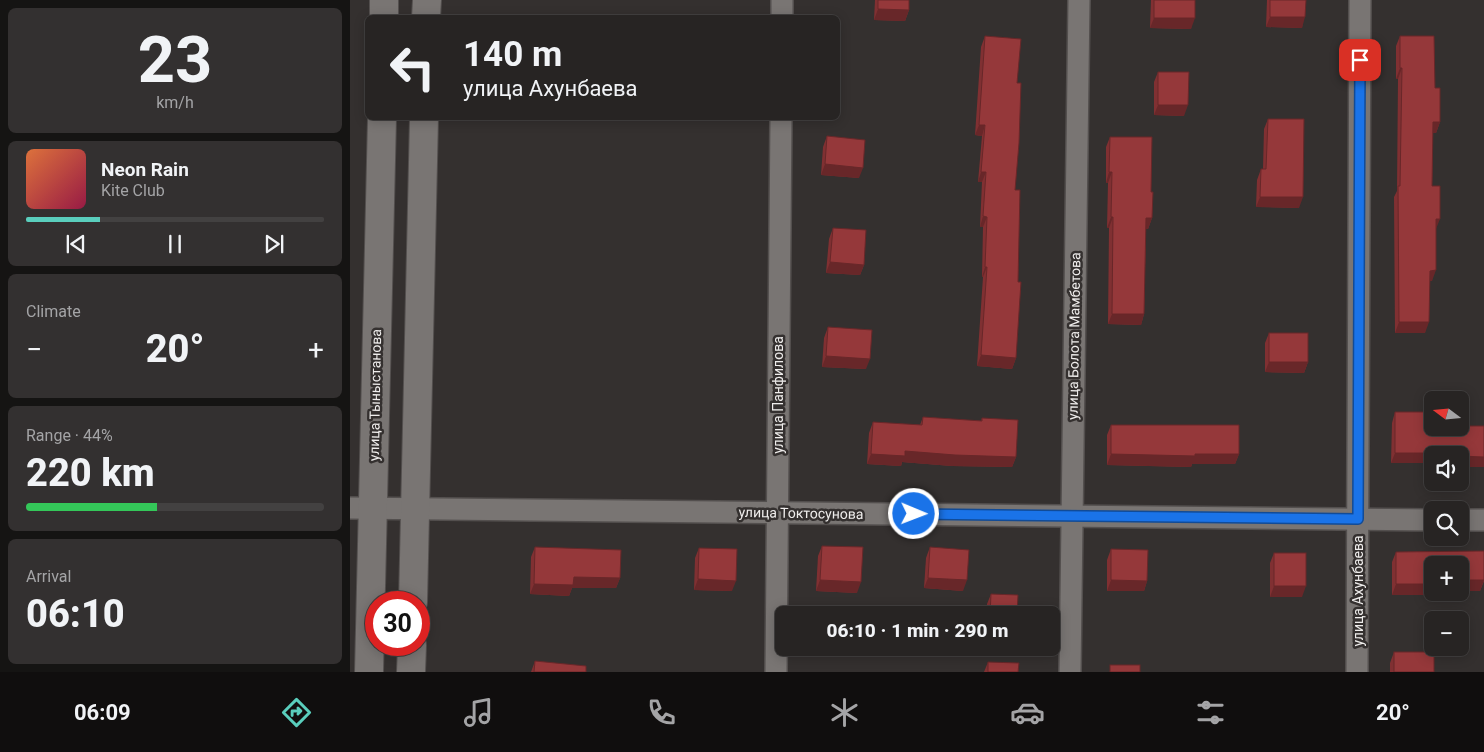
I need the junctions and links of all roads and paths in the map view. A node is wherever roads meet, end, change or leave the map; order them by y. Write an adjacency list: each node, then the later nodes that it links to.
1 (384, 0): 6 (street)
2 (427, 0): 7 (street)
3 (782, 0): 8 (street)
4 (1079, 0): 15 (street, улица Болота Мамбетова)
5 (1360, 0): 16 (street, улица Ахунбаева)
6 (384, 15)
7 (426, 15)
8 (782, 15)
9 (382, 120): 12 (street, улица Тыныстанова)
10 (424, 120): 13 (street)
11 (781, 120): 14 (street, улица Панфилова)
12 (361, 508): 13 (street, улица Токтосунова); 22 (street, улица Тыныстанова)
13 (415, 508): 14 (street, улица Токтосунова); 20 (street)
14 (777, 512): 15 (street, улица Токтосунова); 24 (street, улица Панфилова)
15 (1071, 516): 16 (street, улица Токтосунова); 25 (street, улица Болота Мамбетова)
16 (1358, 519): 17 (street, улица Токтосунова); 26 (street, улица Ахунбаева)
17 (1424, 520)
18 (1469, 520): 19 (street)
19 (1484, 520)
20 (413, 591)
21 (412, 656): 23 (street)
22 (369, 672)
23 (412, 672)
24 (776, 672)
25 (1070, 672)
26 (1357, 672)

